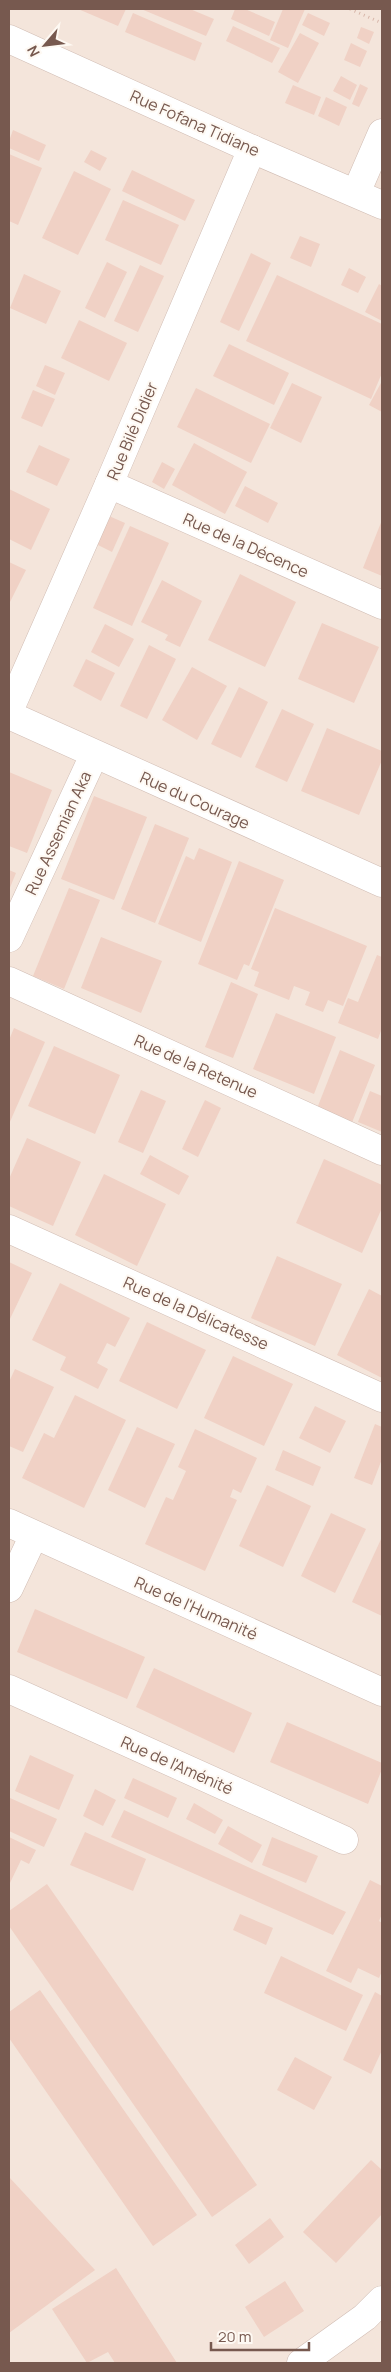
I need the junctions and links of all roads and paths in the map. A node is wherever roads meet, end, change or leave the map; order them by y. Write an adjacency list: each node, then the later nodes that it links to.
1 (350, 9): 2 (path)
2 (382, 22)
3 (9, 39): 5 (street, Rue Fofana Tidiane)
4 (382, 134): 6 (street)
5 (252, 149): 6 (street, Rue Fofana Tidiane); 8 (street, Rue Bilé Didier)
6 (356, 193): 7 (street, Rue Fofana Tidiane)
7 (382, 205)
8 (109, 484): 9 (street, Rue de la Décence); 10 (street, Rue Bilé Didier)
9 (382, 605)
10 (9, 711)
11 (9, 715): 12 (street, Rue du Courage)
12 (94, 755): 13 (street, Rue du Courage); 14 (street, Rue Assemian Aka)
13 (382, 883)
14 (9, 938)
15 (9, 981): 16 (street, Rue de la Retenue)
16 (382, 1151)
17 (9, 1229): 18 (street, Rue de la Délicatesse)
18 (382, 1398)
19 (9, 1523): 20 (street, Rue de l'Humanité)
20 (34, 1534): 21 (street); 23 (street, Rue de l'Humanité)
21 (9, 1588)
22 (9, 1689): 24 (street, Rue de l'Aménité)
23 (382, 1692)
24 (344, 1840)
25 (382, 2300): 26 (street)
26 (301, 2363)

